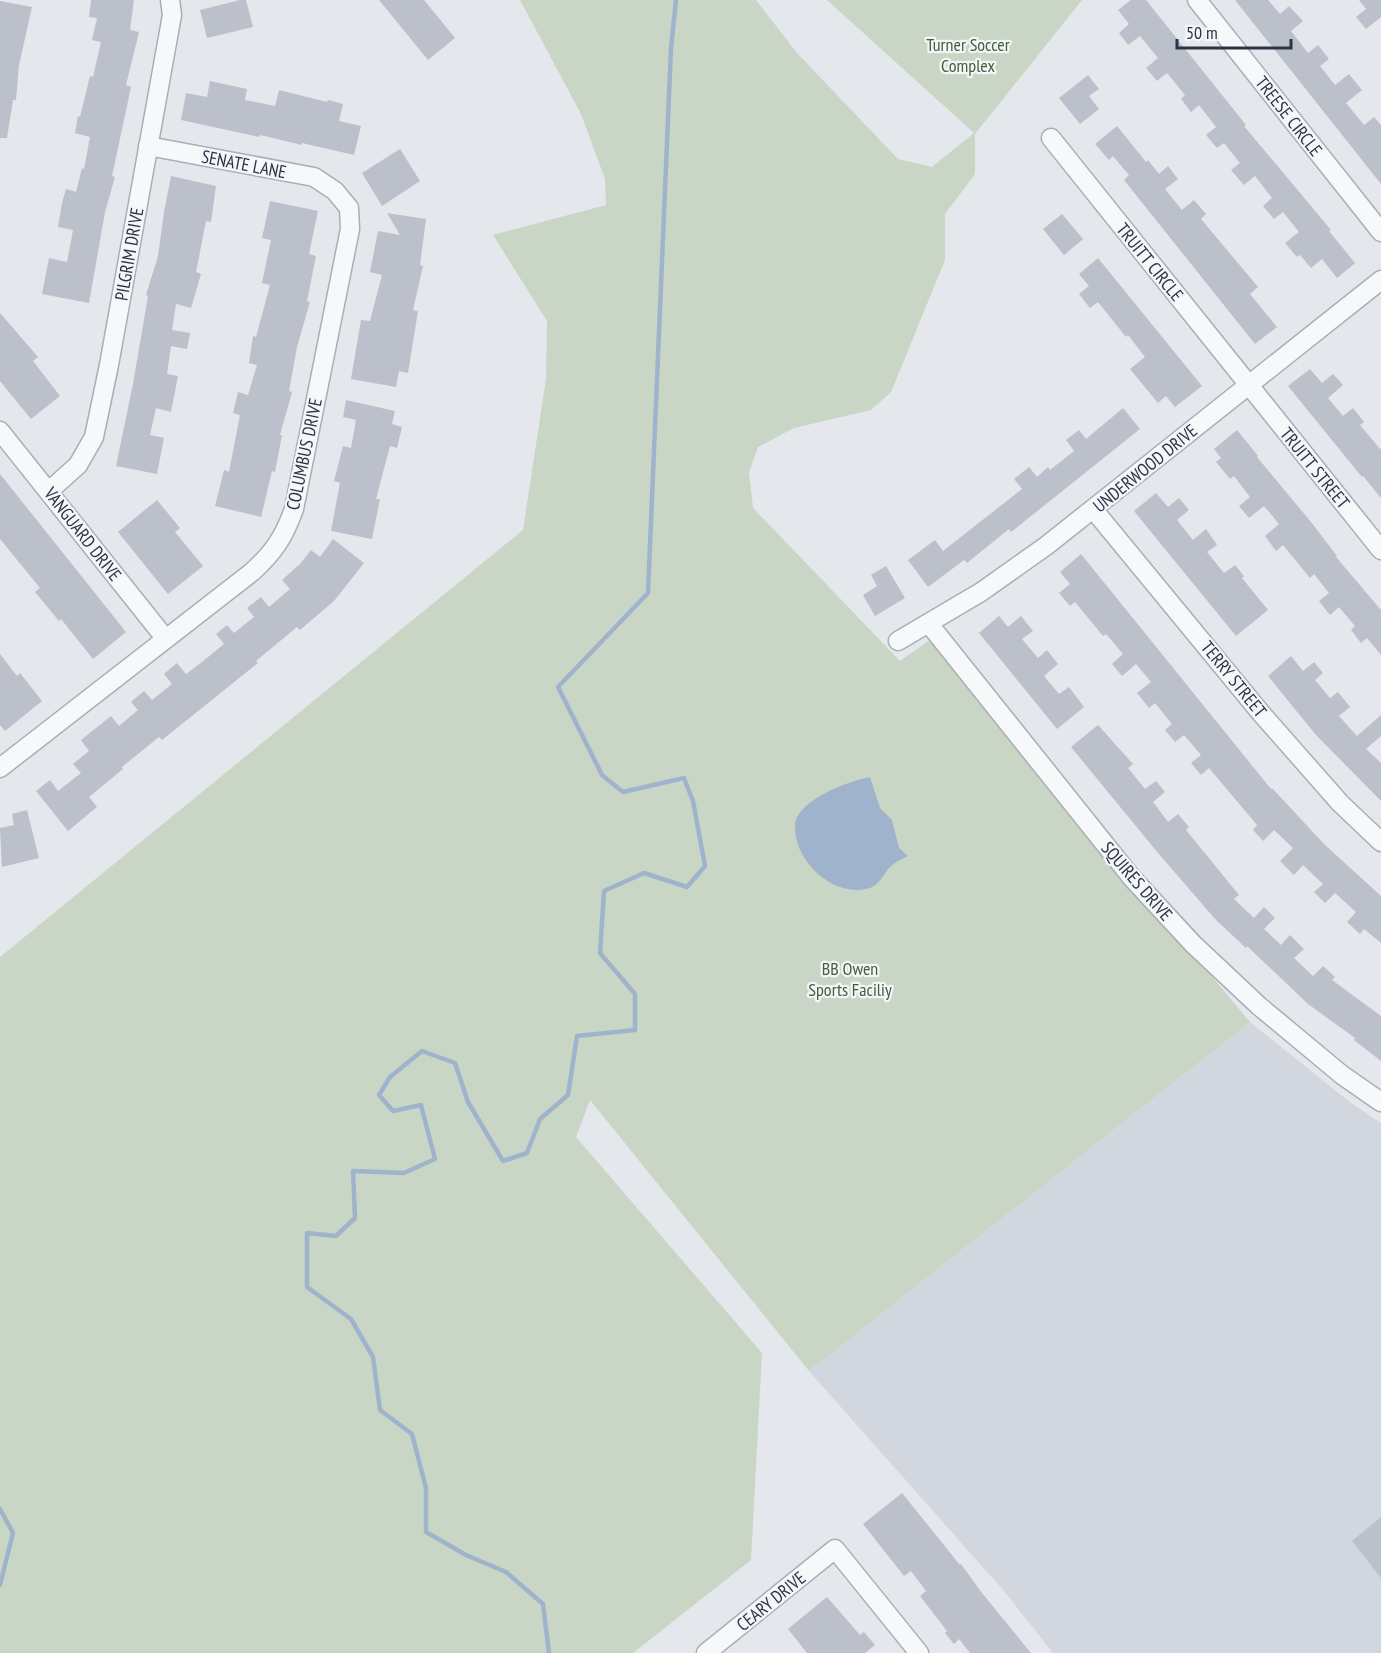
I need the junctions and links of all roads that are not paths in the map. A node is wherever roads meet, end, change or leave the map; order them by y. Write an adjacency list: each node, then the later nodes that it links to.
1 (170, 0): 4 (street, PILGRIM DRIVE)
2 (1197, 0): 6 (street, TREESE CIRCLE)
3 (1051, 138): 8 (street, TRUITT CIRCLE)
4 (148, 146): 5 (street, SENATE LANE); 10 (street, PILGRIM DRIVE)
5 (335, 191): 14 (street, COLUMBUS DRIVE)
6 (1381, 232)
7 (1381, 280): 8 (street, UNDERWOOD DRIVE)
8 (1248, 386): 11 (street, UNDERWOOD DRIVE); 12 (street, TRUITT STREET)
9 (0, 431): 10 (street, VANGUARD DRIVE)
10 (49, 491): 14 (street, VANGUARD DRIVE)
11 (1093, 509): 13 (street, UNDERWOOD DRIVE); 17 (street, TERRY STREET)
12 (1381, 550)
13 (928, 624): 15 (street, UNDERWOOD DRIVE); 18 (street, SQUIRES DRIVE)
14 (165, 638): 16 (street, COLUMBUS DRIVE)
15 (898, 641)
16 (0, 768)
17 (1381, 842)
18 (1381, 1102)
19 (706, 1653): 20 (street, CEARY DRIVE)
20 (919, 1653)

